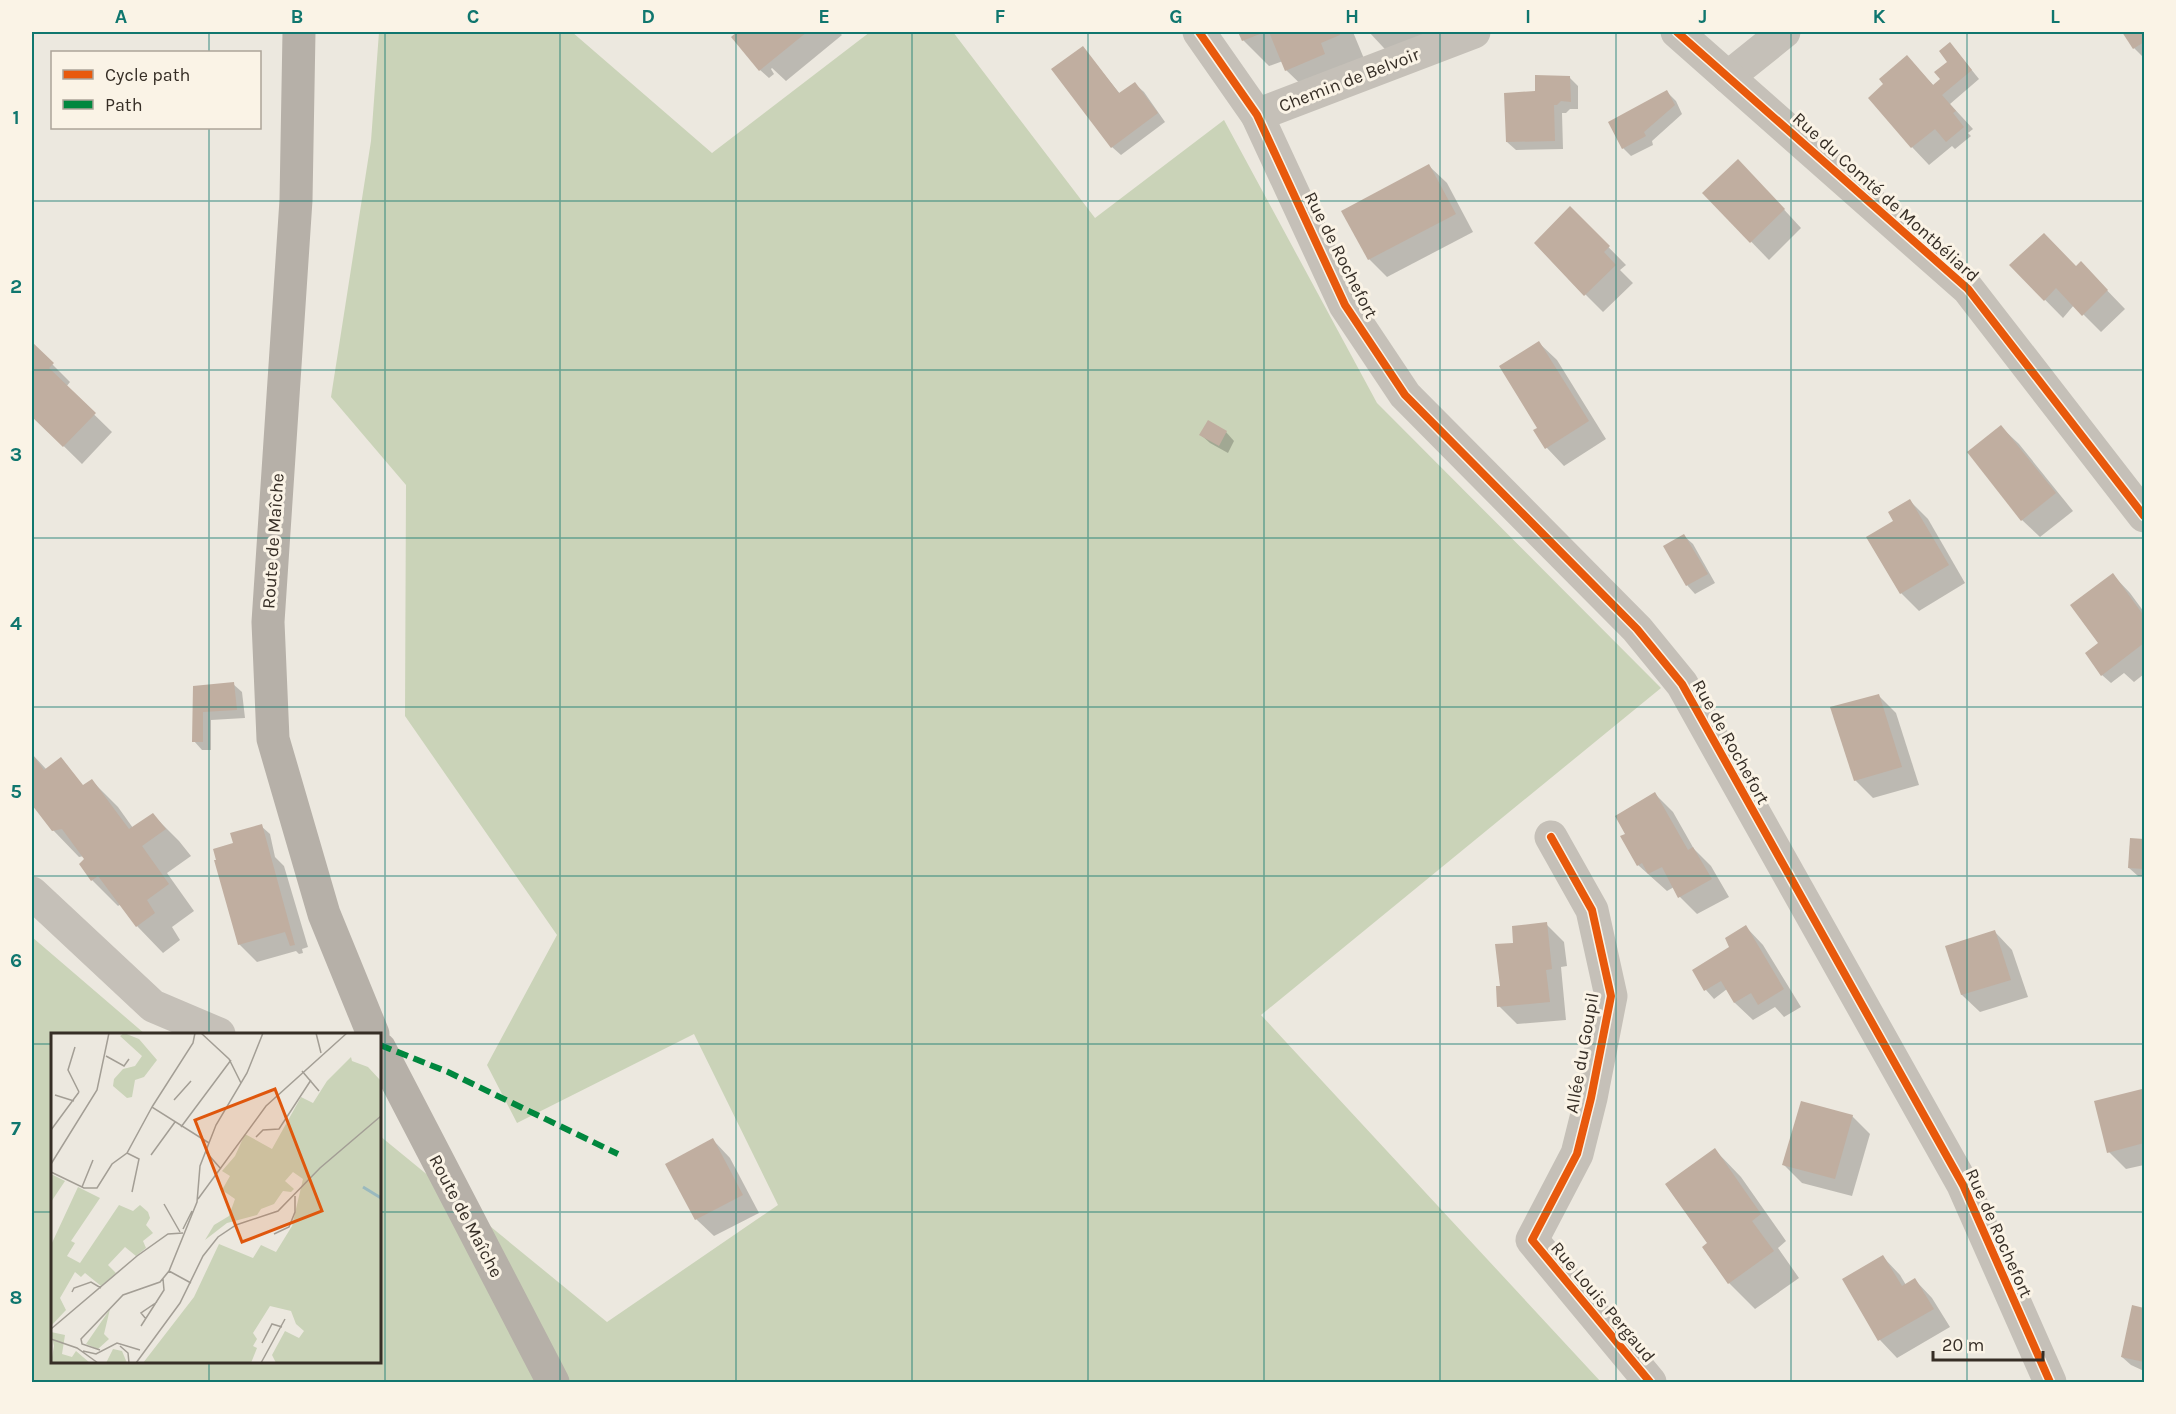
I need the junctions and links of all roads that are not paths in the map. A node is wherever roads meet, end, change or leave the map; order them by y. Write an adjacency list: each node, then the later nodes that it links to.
1 (299, 32): 12 (main road, Route de Maîche)
2 (1199, 32): 7 (street, Rue de Rochefort)
3 (1474, 32): 7 (street, Chemin de Belvoir)
4 (1677, 32): 6 (street, Rue du Comté de Montbéliard)
5 (1784, 32): 6 (street)
6 (1728, 77): 8 (street, Rue du Comté de Montbéliard)
7 (1257, 115): 18 (street, Rue de Rochefort)
8 (2145, 516)
9 (1551, 837): 15 (street, Allée du Goupil)
10 (32, 893): 11 (street)
11 (214, 1033)
12 (372, 1033)
13 (381, 1054): 14 (main road, Route de Maîche)
14 (391, 1093): 16 (main road, Route de Maîche)
15 (1532, 1240): 17 (street, Rue Louis Pergaud)
16 (553, 1383)
17 (1650, 1383)
18 (2050, 1383)

